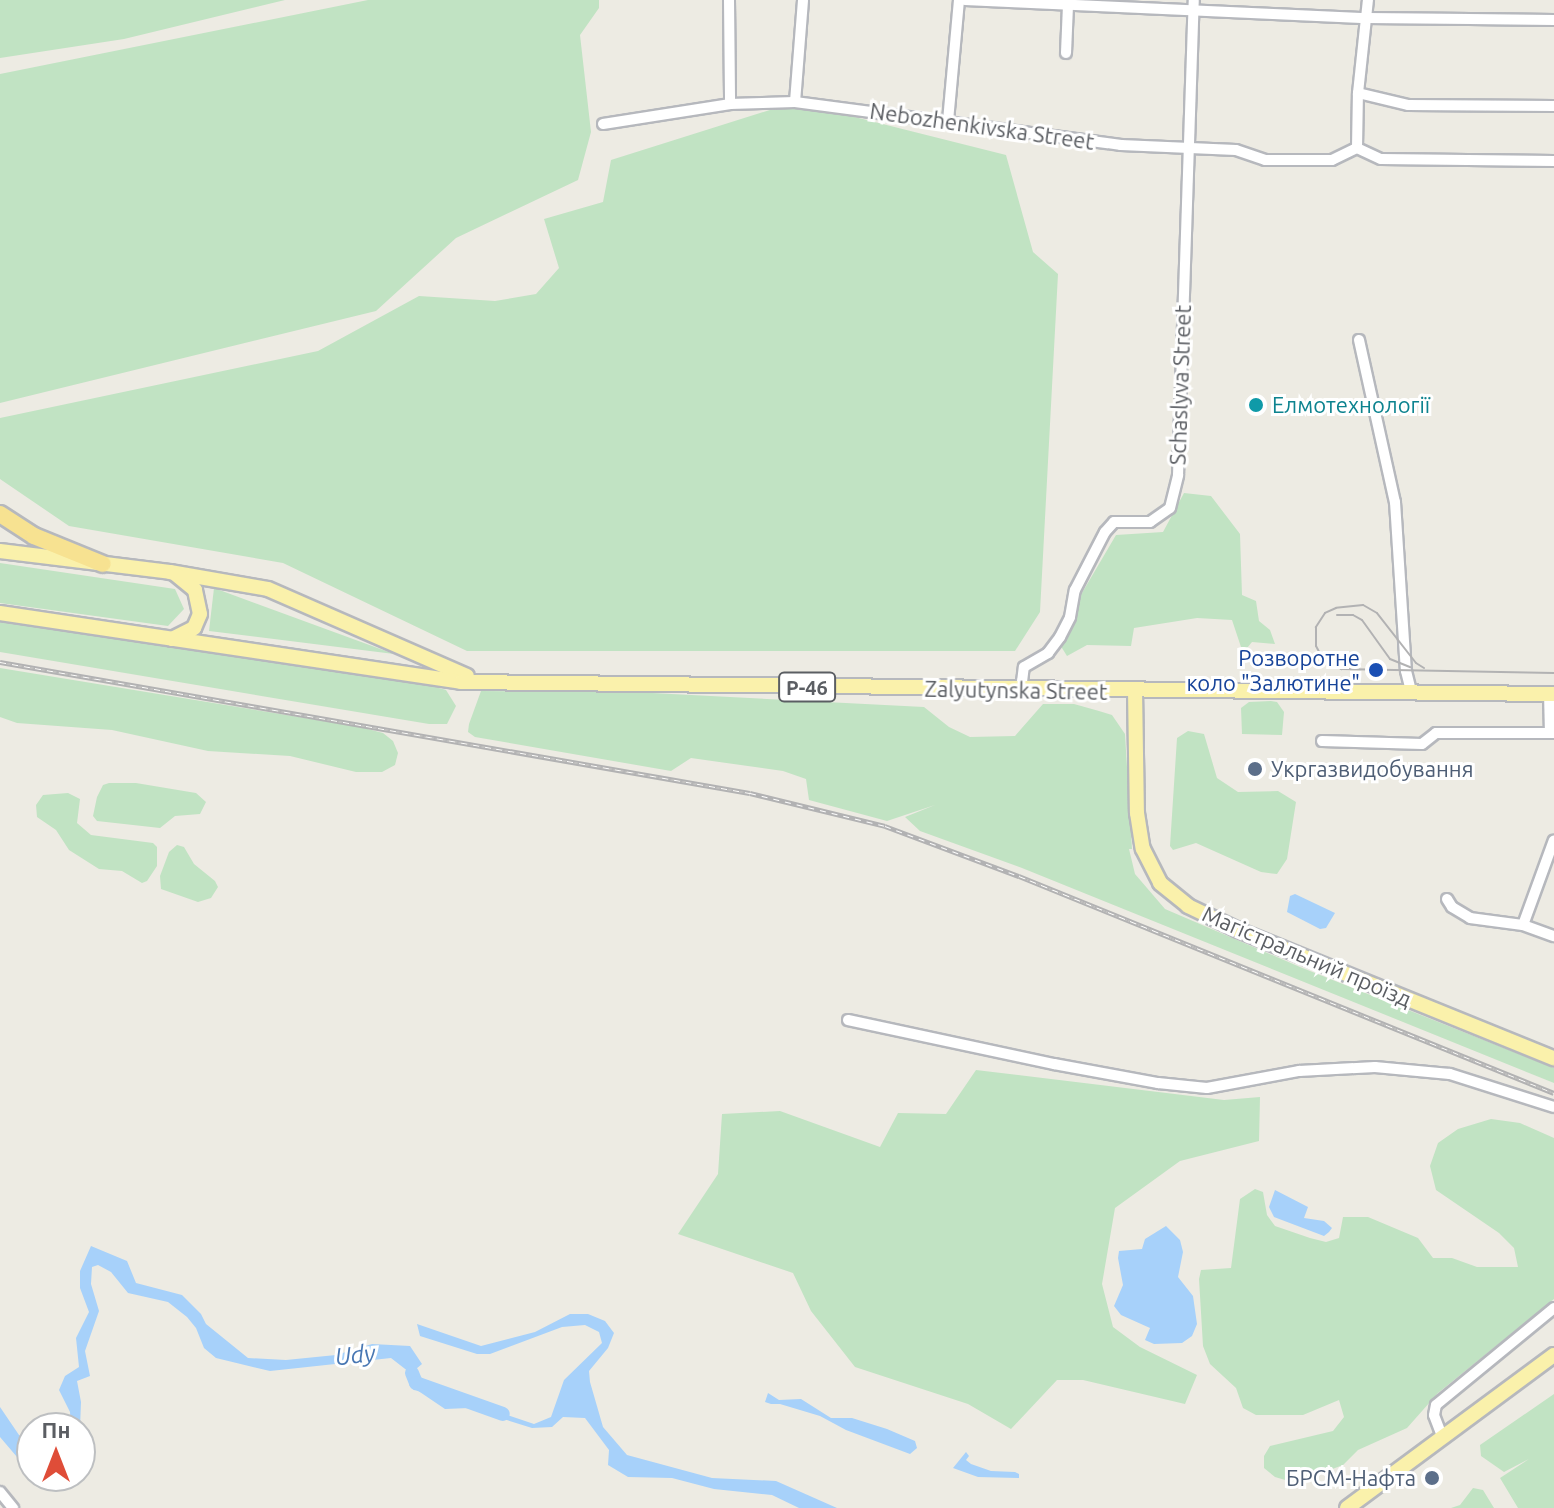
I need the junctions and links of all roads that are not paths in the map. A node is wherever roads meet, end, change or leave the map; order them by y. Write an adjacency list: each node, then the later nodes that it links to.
1 (729, 0): 16 (street)
2 (803, 0): 15 (street)
3 (959, 0): 18 (street)
4 (965, 0): 5 (street)
5 (983, 0): 7 (street)
6 (1368, 0): 11 (street)
7 (1051, 2): 9 (street)
8 (1121, 4): 9 (street); 10 (street)
9 (1068, 5): 13 (street)
10 (1194, 5): 11 (street); 21 (street, Schaslyva Street)
11 (1367, 18): 12 (street); 14 (street)
12 (1554, 20)
13 (1066, 53)
14 (1358, 93): 17 (street); 20 (street)
15 (795, 102): 16 (street, Nebozhenkivska Street); 18 (street, Nebozhenkivska Street)
16 (730, 104): 19 (street, Nebozhenkivska Street)
17 (1554, 106)
18 (948, 121): 21 (street, Nebozhenkivska Street)
19 (603, 124)
20 (1357, 148): 21 (street, Nebozhenkivska Street); 22 (street)
21 (1187, 149): 31 (street, Schaslyva Street)
22 (1554, 161)
23 (1359, 340): 33 (street)
24 (0, 514): 26 (highway)
25 (0, 551): 26 (main road, Р-46)
26 (103, 564): 27 (main road, Р-46)
27 (170, 572): 29 (main road); 30 (main road, Р-46)
28 (0, 613): 29 (main road, Р-46)
29 (164, 639): 30 (main road, Р-46)
30 (478, 680): 31 (main road, Zalyutynska Street / Р-46)
31 (1021, 690): 32 (main road, Zalyutynska Street / Р-46)
32 (1135, 690): 33 (main road, Zalyutynska Street / Р-46); 42 (main road, Магістральний проїзд)
33 (1411, 691): 34 (main road, Zalyutynska Street / Р-46)
34 (1551, 694): 35 (street)
35 (1552, 733): 36 (street)
36 (1322, 741)
37 (1554, 840): 39 (street)
38 (1447, 899): 39 (street)
39 (1523, 925): 40 (street)
40 (1554, 936)
41 (848, 1020): 43 (street)
42 (1554, 1058)
43 (1554, 1107)
44 (1554, 1308): 46 (street)
45 (1554, 1355): 46 (main road)
46 (1442, 1436): 49 (main road)
47 (2, 1494): 48 (street)
48 (13, 1508)
49 (1347, 1508)

